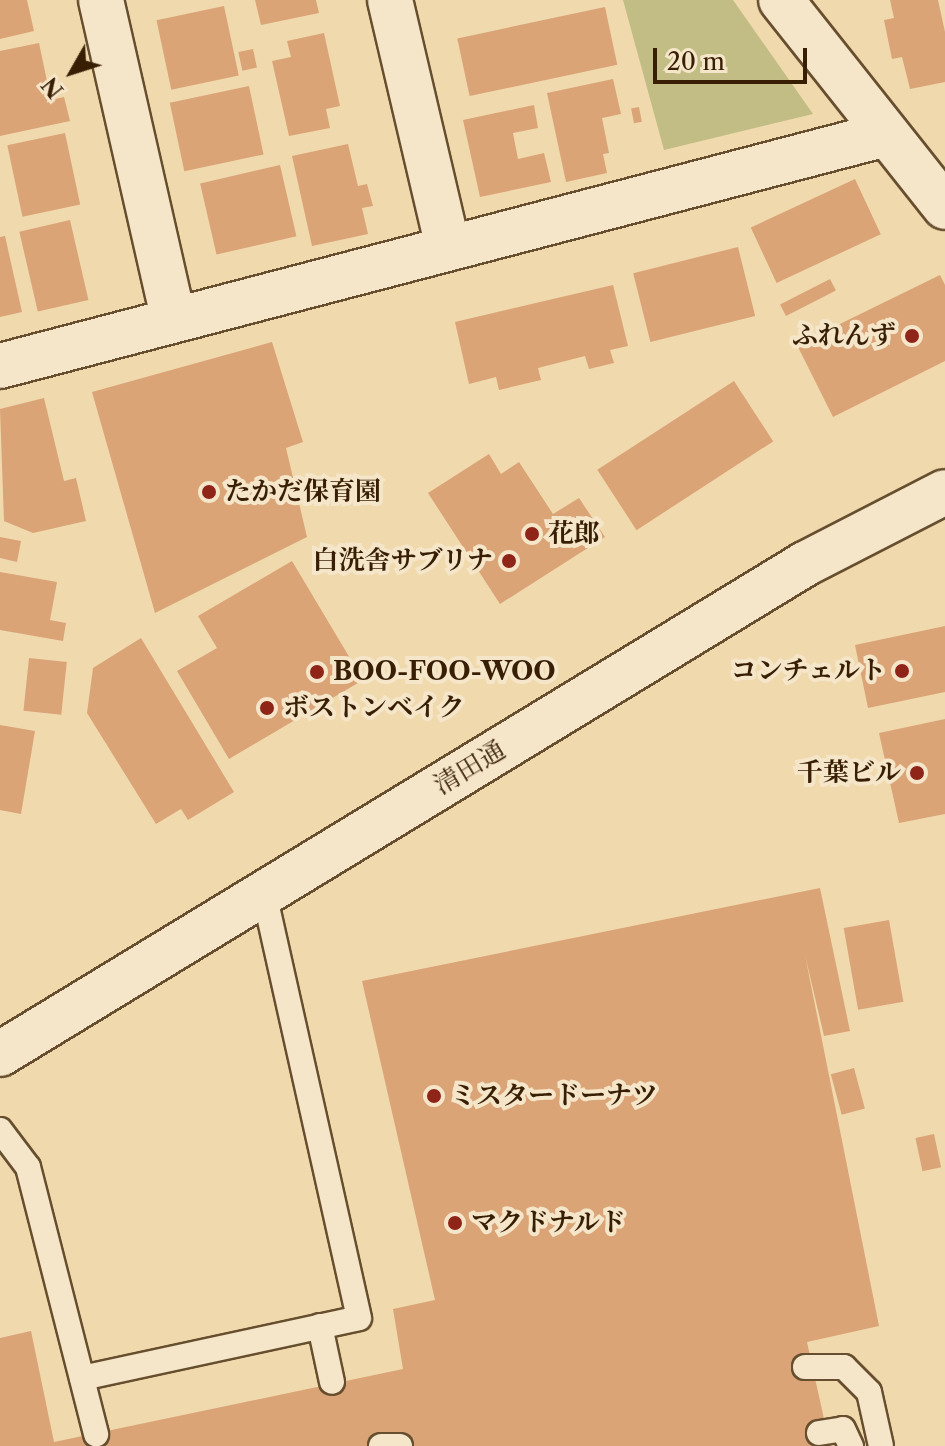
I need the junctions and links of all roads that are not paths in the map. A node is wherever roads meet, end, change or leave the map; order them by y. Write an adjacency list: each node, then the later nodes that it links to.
1 (101, 0): 7 (street)
2 (390, 0): 6 (street)
3 (781, 0): 4 (street)
4 (886, 134): 5 (street); 6 (street)
5 (945, 207)
6 (448, 248): 7 (street)
7 (173, 318): 8 (street)
8 (0, 366)
9 (945, 492): 10 (street, 清田通)
10 (264, 894): 11 (street, 清田通); 13 (lane)
11 (0, 1054)
12 (0, 1130): 15 (lane)
13 (320, 1326): 15 (lane); 16 (lane)
14 (805, 1367): 22 (lane)
15 (82, 1378): 18 (lane)
16 (332, 1382)
17 (819, 1433): 21 (lane)
18 (96, 1434)
19 (381, 1446): 20 (lane)
20 (400, 1446)
21 (851, 1446)
22 (881, 1446)

